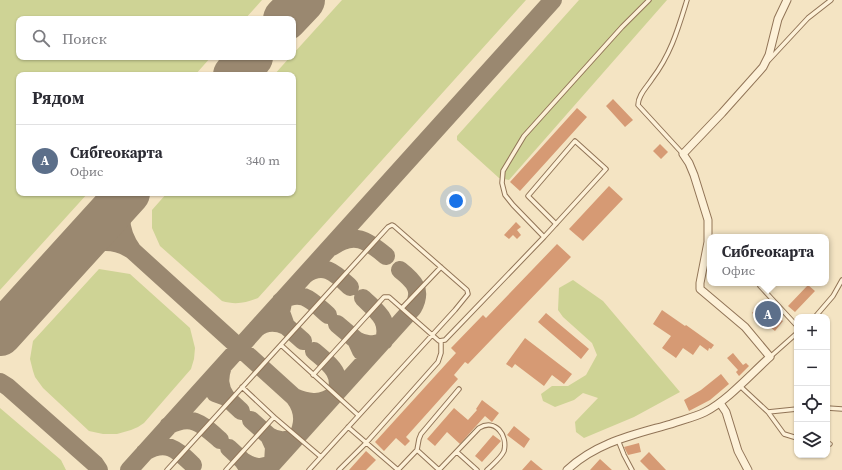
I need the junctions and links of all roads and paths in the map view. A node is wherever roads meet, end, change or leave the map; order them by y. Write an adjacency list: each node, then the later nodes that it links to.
1 (648, 0): 9 (lane)
2 (687, 0): 6 (lane)
3 (787, 0): 5 (street)
4 (831, 0): 5 (lane)
5 (763, 67): 6 (street)
6 (683, 154): 8 (street)
7 (556, 224): 7 (lane); 9 (lane)
8 (708, 234)
9 (544, 237): 19 (lane)
10 (707, 247): 21 (street)
11 (440, 267): 14 (lane); 17 (lane); 20 (lane)
12 (842, 280): 15 (lane)
13 (760, 286): 16 (lane)
14 (402, 308): 17 (lane); 22 (lane)
15 (818, 314)
16 (794, 323)
17 (432, 336): 19 (lane); 31 (lane)
18 (794, 337): 21 (lane)
19 (441, 341): 36 (lane)
20 (281, 346): 22 (lane); 24 (lane)
21 (770, 357): 23 (street)
22 (313, 375): 31 (lane)
23 (739, 385): 26 (street); 30 (lane)
24 (242, 387): 32 (lane); 40 (lane)
25 (459, 389): 37 (lane)
26 (720, 403): 35 (street); 50 (street)
27 (794, 408): 30 (lane)
28 (830, 408): 29 (lane)
29 (842, 409)
30 (768, 412): 34 (lane)
31 (358, 415): 33 (lane)
32 (274, 417): 39 (lane); 41 (lane)
33 (348, 427): 36 (lane); 39 (lane)
34 (794, 437)
35 (618, 440): 48 (street); 49 (lane)
36 (366, 443): 43 (lane); 44 (lane)
37 (417, 450): 44 (lane); 45 (lane)
38 (457, 452): 45 (lane); 46 (lane); 47 (lane)
39 (321, 457): 42 (lane)
40 (166, 470)
41 (226, 470)
42 (309, 470)
43 (339, 470)
44 (398, 470)
45 (439, 470)
46 (476, 470)
47 (487, 470)
48 (567, 470)
49 (632, 470)
50 (748, 470)

